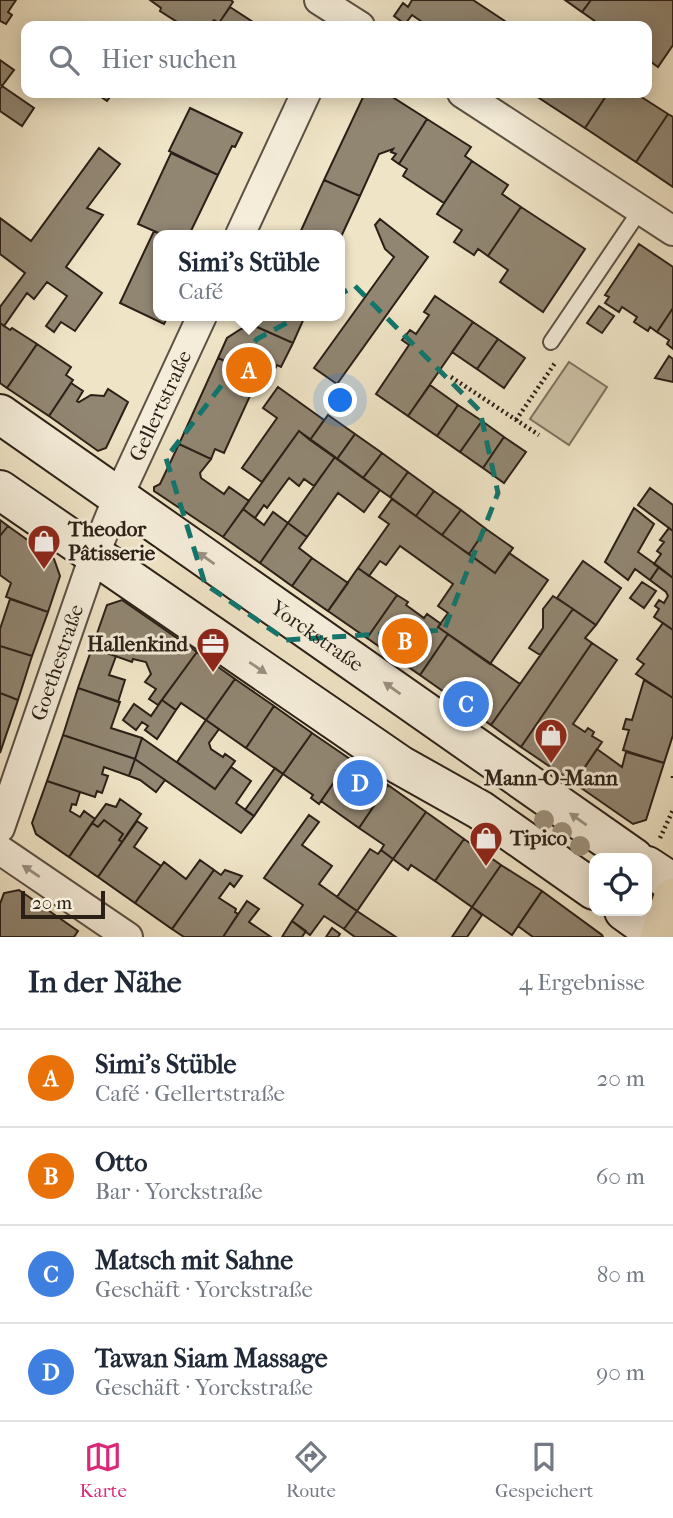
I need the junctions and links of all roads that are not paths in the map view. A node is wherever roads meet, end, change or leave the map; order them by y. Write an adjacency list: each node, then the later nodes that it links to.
1 (304, 98): 4 (street)
2 (470, 98): 3 (street)
3 (641, 209): 5 (street); 7 (lane)
4 (242, 230)
5 (673, 231)
6 (200, 321): 10 (street, Gellertstraße)
7 (551, 342)
8 (0, 414): 10 (street, Yorckstraße)
9 (0, 490): 11 (street)
10 (118, 497): 11 (street, Goethestraße); 14 (street, Yorckstraße, one-way to 10)
11 (94, 556): 12 (street, Goethestraße); 17 (street, one-way to 17)
12 (0, 828)
13 (0, 850): 20 (street, one-way to 13)
14 (627, 853)
15 (652, 869): 16 (street)
16 (673, 883)
17 (589, 886)
18 (673, 898): 21 (main road)
19 (631, 916): 21 (street)
20 (128, 937)
21 (660, 937)

